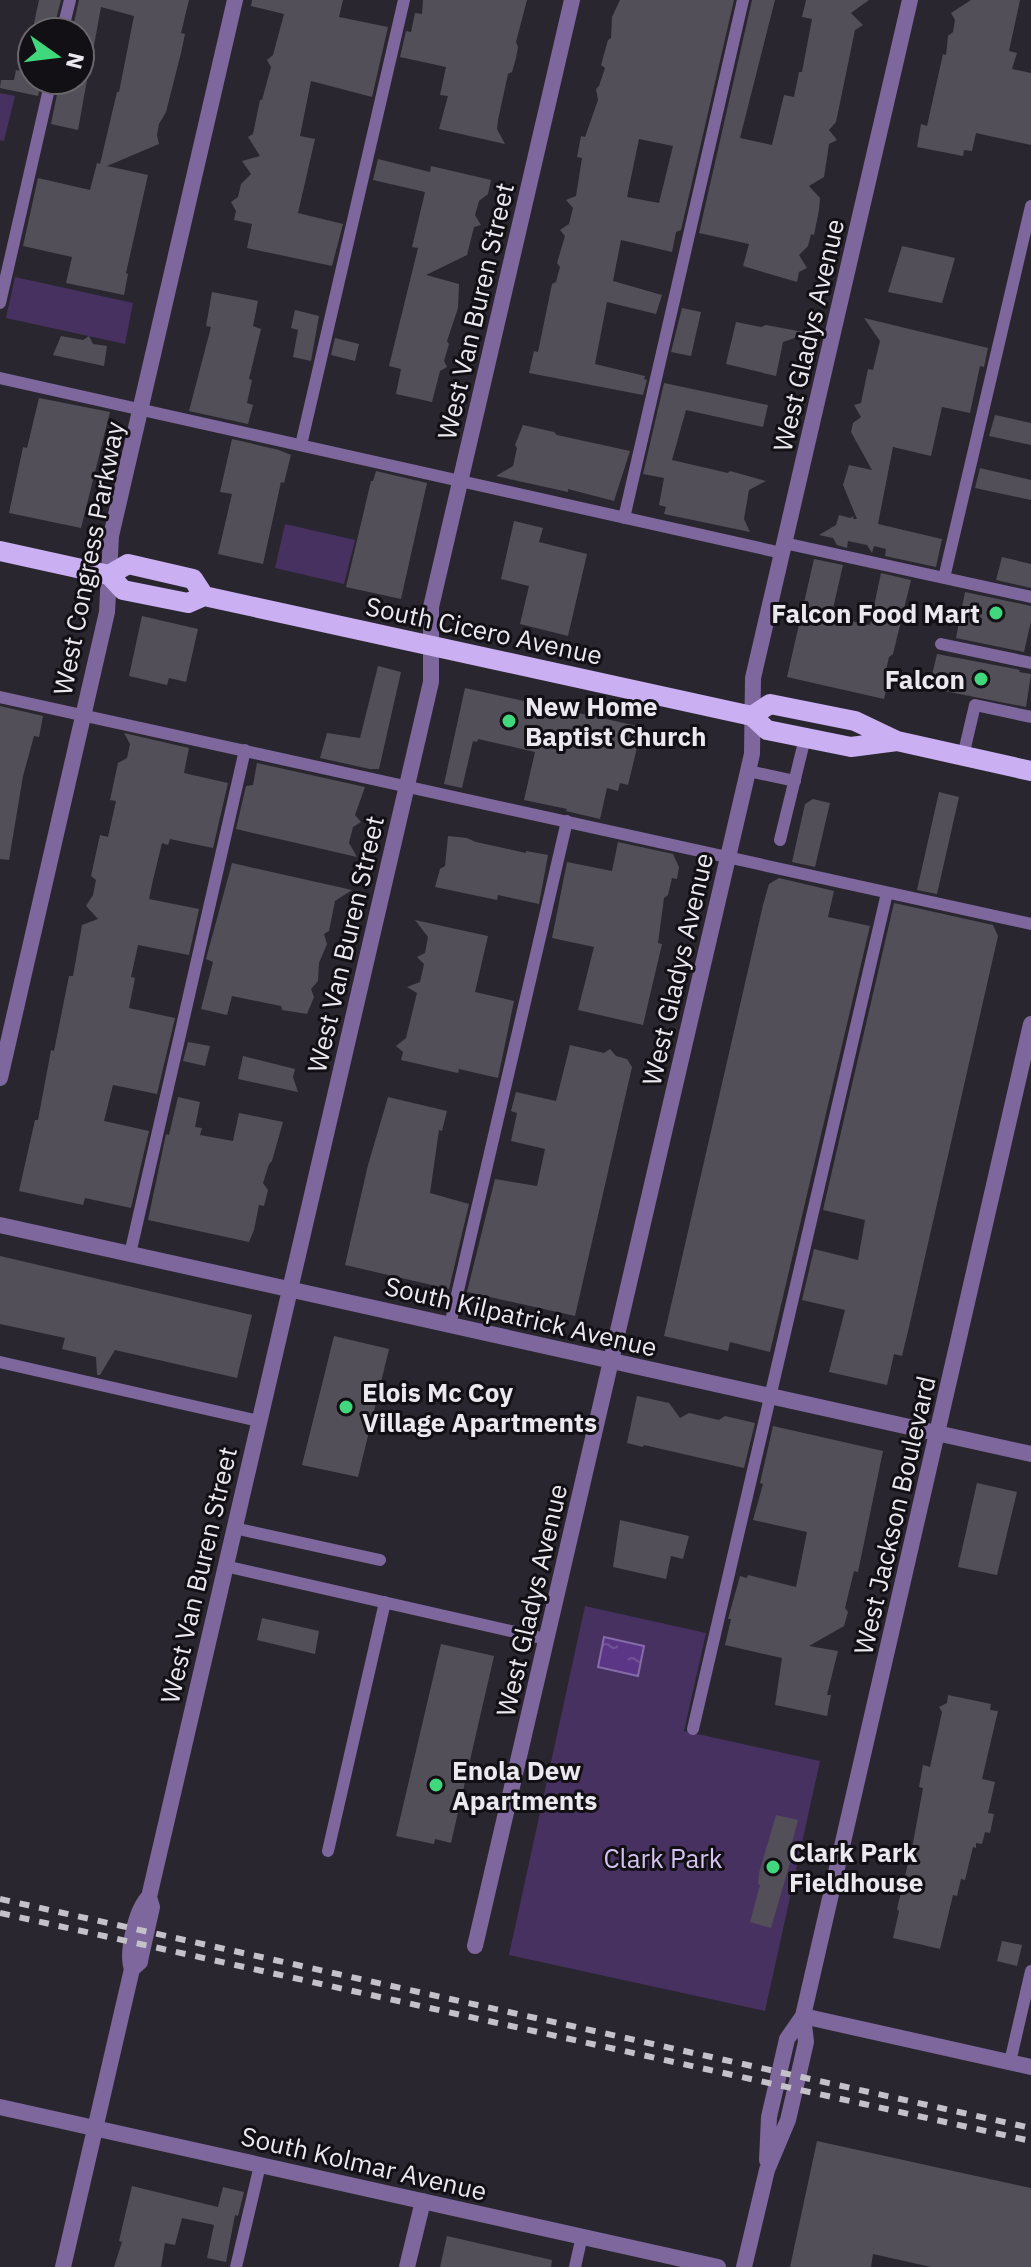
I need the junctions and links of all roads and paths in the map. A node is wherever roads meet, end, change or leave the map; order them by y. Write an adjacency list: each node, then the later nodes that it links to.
1 (235, 0): 10 (street, West Congress Parkway)
2 (404, 0): 11 (lane)
3 (572, 0): 12 (street, West Van Buren Street)
4 (743, 0): 13 (lane)
5 (910, 0): 14 (street, West Gladys Avenue)
6 (47, 96): 8 (lane)
7 (1031, 206): 17 (lane)
8 (0, 303)
9 (0, 378): 10 (lane)
10 (140, 410): 11 (lane); 16 (street, West Congress Parkway)
11 (301, 445): 12 (lane)
12 (461, 481): 13 (lane); 20 (street, West Van Buren Street)
13 (624, 518): 14 (lane)
14 (783, 548): 17 (lane); 24 (street, West Gladys Avenue)
15 (0, 551): 16 (main road, South Cicero Avenue)
16 (109, 575): 20 (main road, South Cicero Avenue); 23 (street, West Congress Parkway)
17 (944, 578): 18 (lane)
18 (1031, 597)
19 (941, 644): 21 (lane)
20 (431, 645): 24 (main road, South Cicero Avenue); 33 (street, West Van Buren Street)
21 (1031, 663)
22 (0, 697): 23 (lane)
23 (83, 715): 28 (lane); 40 (street, West Congress Parkway)
24 (752, 716): 26 (main road, South Cicero Avenue); 27 (main road, South Cicero Avenue); 30 (street, West Gladys Avenue)
25 (1031, 717): 29 (lane)
26 (805, 738): 27 (main road, South Cicero Avenue); 32 (lane)
27 (897, 741): 29 (main road, South Cicero Avenue)
28 (245, 750): 33 (lane); 42 (lane)
29 (963, 756): 31 (main road, South Cicero Avenue)
30 (748, 771): 32 (lane); 36 (street, West Gladys Avenue)
31 (1031, 771)
32 (795, 781): 35 (lane)
33 (407, 785): 34 (lane); 43 (street, West Van Buren Street)
34 (567, 821): 36 (lane); 44 (lane)
35 (780, 840)
36 (728, 857): 37 (lane); 45 (street, West Gladys Avenue)
37 (887, 893): 38 (lane); 47 (lane)
38 (1031, 924)
39 (1031, 1024): 49 (street, West Jackson Boulevard)
40 (0, 1078)
41 (0, 1225): 42 (street, South Kilpatrick Avenue)
42 (130, 1254): 43 (street, South Kilpatrick Avenue)
43 (289, 1289): 44 (street, South Kilpatrick Avenue); 48 (street, West Van Buren Street)
44 (450, 1325): 45 (street, South Kilpatrick Avenue)
45 (611, 1361): 47 (street, South Kilpatrick Avenue); 55 (street, West Gladys Avenue)
46 (0, 1362): 48 (lane)
47 (769, 1396): 49 (street, South Kilpatrick Avenue); 56 (lane)
48 (259, 1421): 51 (street, West Van Buren Street)
49 (937, 1433): 50 (street, South Kilpatrick Avenue); 60 (street, West Jackson Boulevard)
50 (1031, 1454)
51 (234, 1528): 52 (lane); 53 (street, West Van Buren Street)
52 (380, 1560)
53 (225, 1566): 54 (lane); 64 (street, West Van Buren Street)
54 (385, 1602): 55 (lane); 57 (lane)
55 (546, 1639): 58 (street, West Gladys Avenue)
56 (693, 1729)
57 (328, 1851)
58 (475, 1946)
59 (1031, 1971): 61 (lane)
60 (803, 2016): 61 (street); 73 (street, West Jackson Boulevard)
61 (1010, 2062): 62 (street)
62 (1031, 2067)
63 (0, 2107): 64 (street, South Kolmar Avenue)
64 (95, 2128): 65 (street, South Kolmar Avenue); 68 (street, West Van Buren Street)
65 (260, 2165): 66 (street, South Kolmar Avenue); 69 (lane)
66 (423, 2201): 67 (street, South Kolmar Avenue); 70 (street)
67 (582, 2236): 71 (lane); 72 (street, South Kolmar Avenue)
68 (63, 2267)
69 (236, 2267)
70 (407, 2267)
71 (575, 2267)
72 (718, 2267)
73 (744, 2267)

